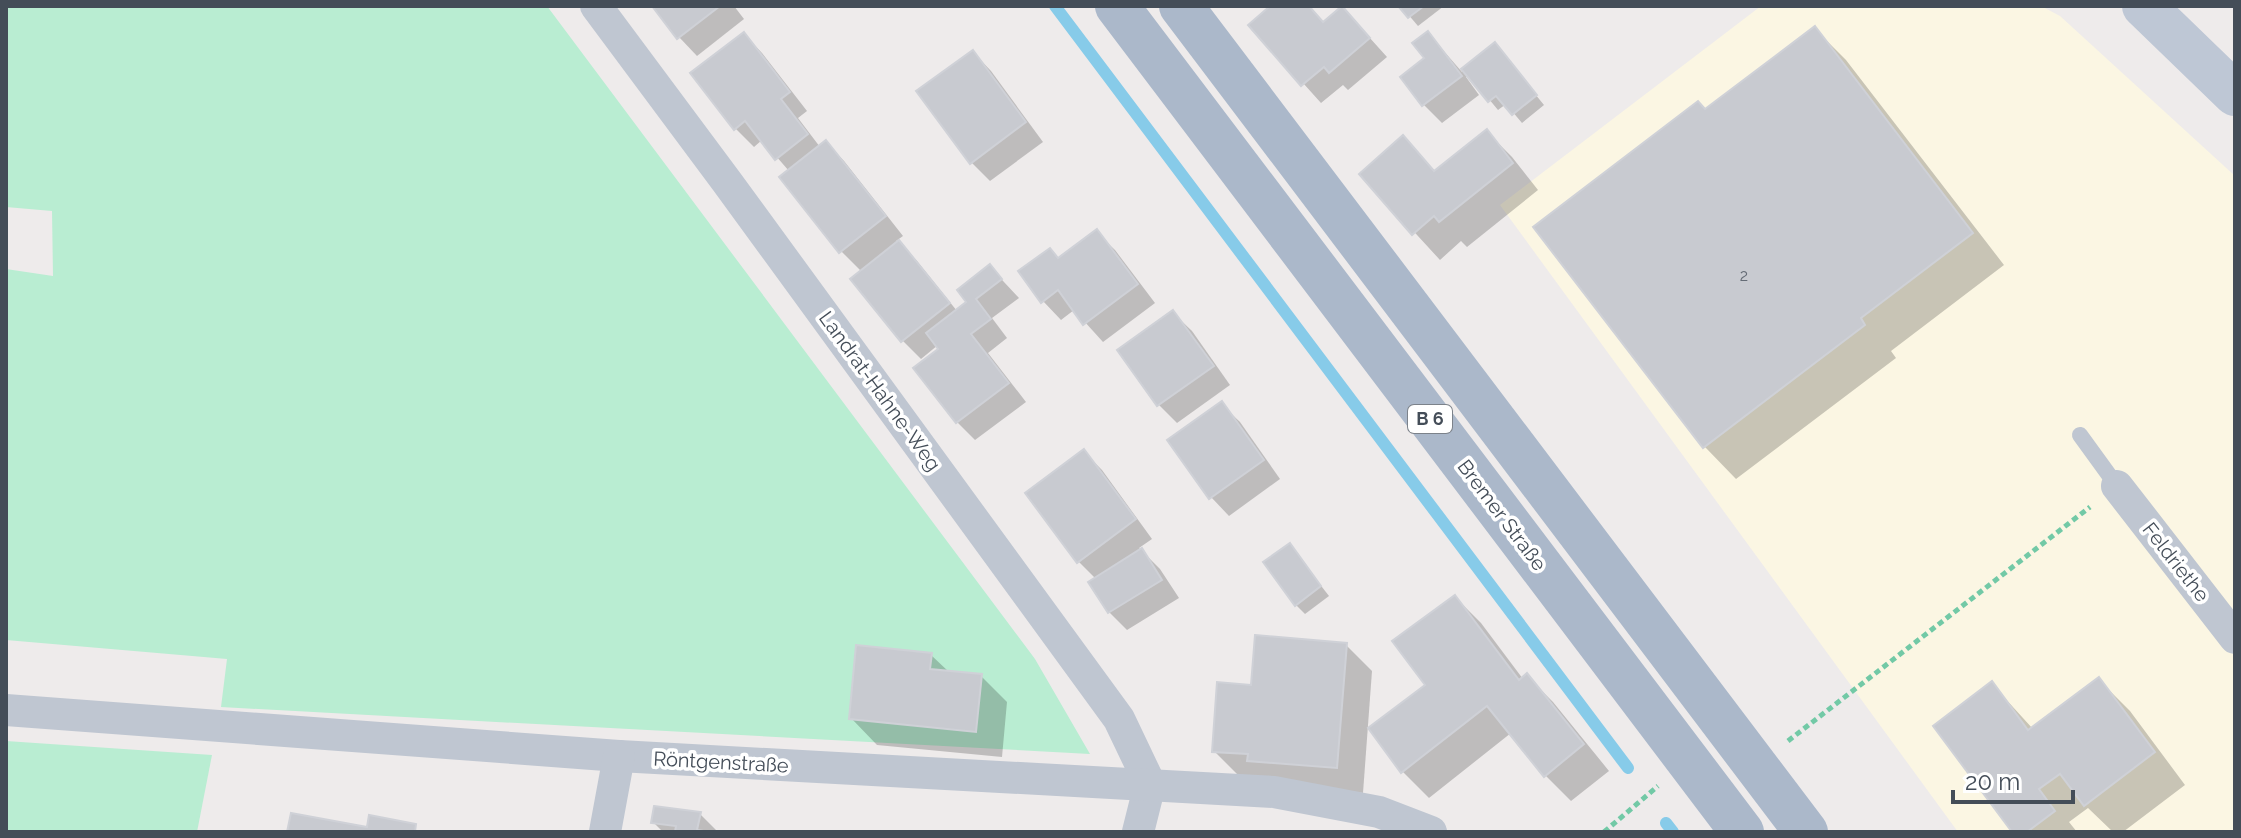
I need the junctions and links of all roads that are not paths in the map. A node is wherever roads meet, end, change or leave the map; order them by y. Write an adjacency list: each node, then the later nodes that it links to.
1 (596, 6): 11 (street, Landrat-Hahne-Weg)
2 (1117, 6): 15 (main road, Bremer Straße / B 6)
3 (1181, 6): 16 (main road, B 6)
4 (2144, 6): 5 (street)
5 (2235, 94)
6 (2080, 435): 7 (lane)
7 (2117, 486): 8 (street, Feldriethe)
8 (2235, 638)
9 (6, 710): 10 (street, Röntgenstraße)
10 (619, 756): 11 (street, Röntgenstraße); 12 (street)
11 (1150, 784): 13 (street); 14 (street, Röntgenstraße)
12 (605, 832)
13 (1138, 832)
14 (1431, 832)
15 (1742, 832)
16 (1806, 832)

